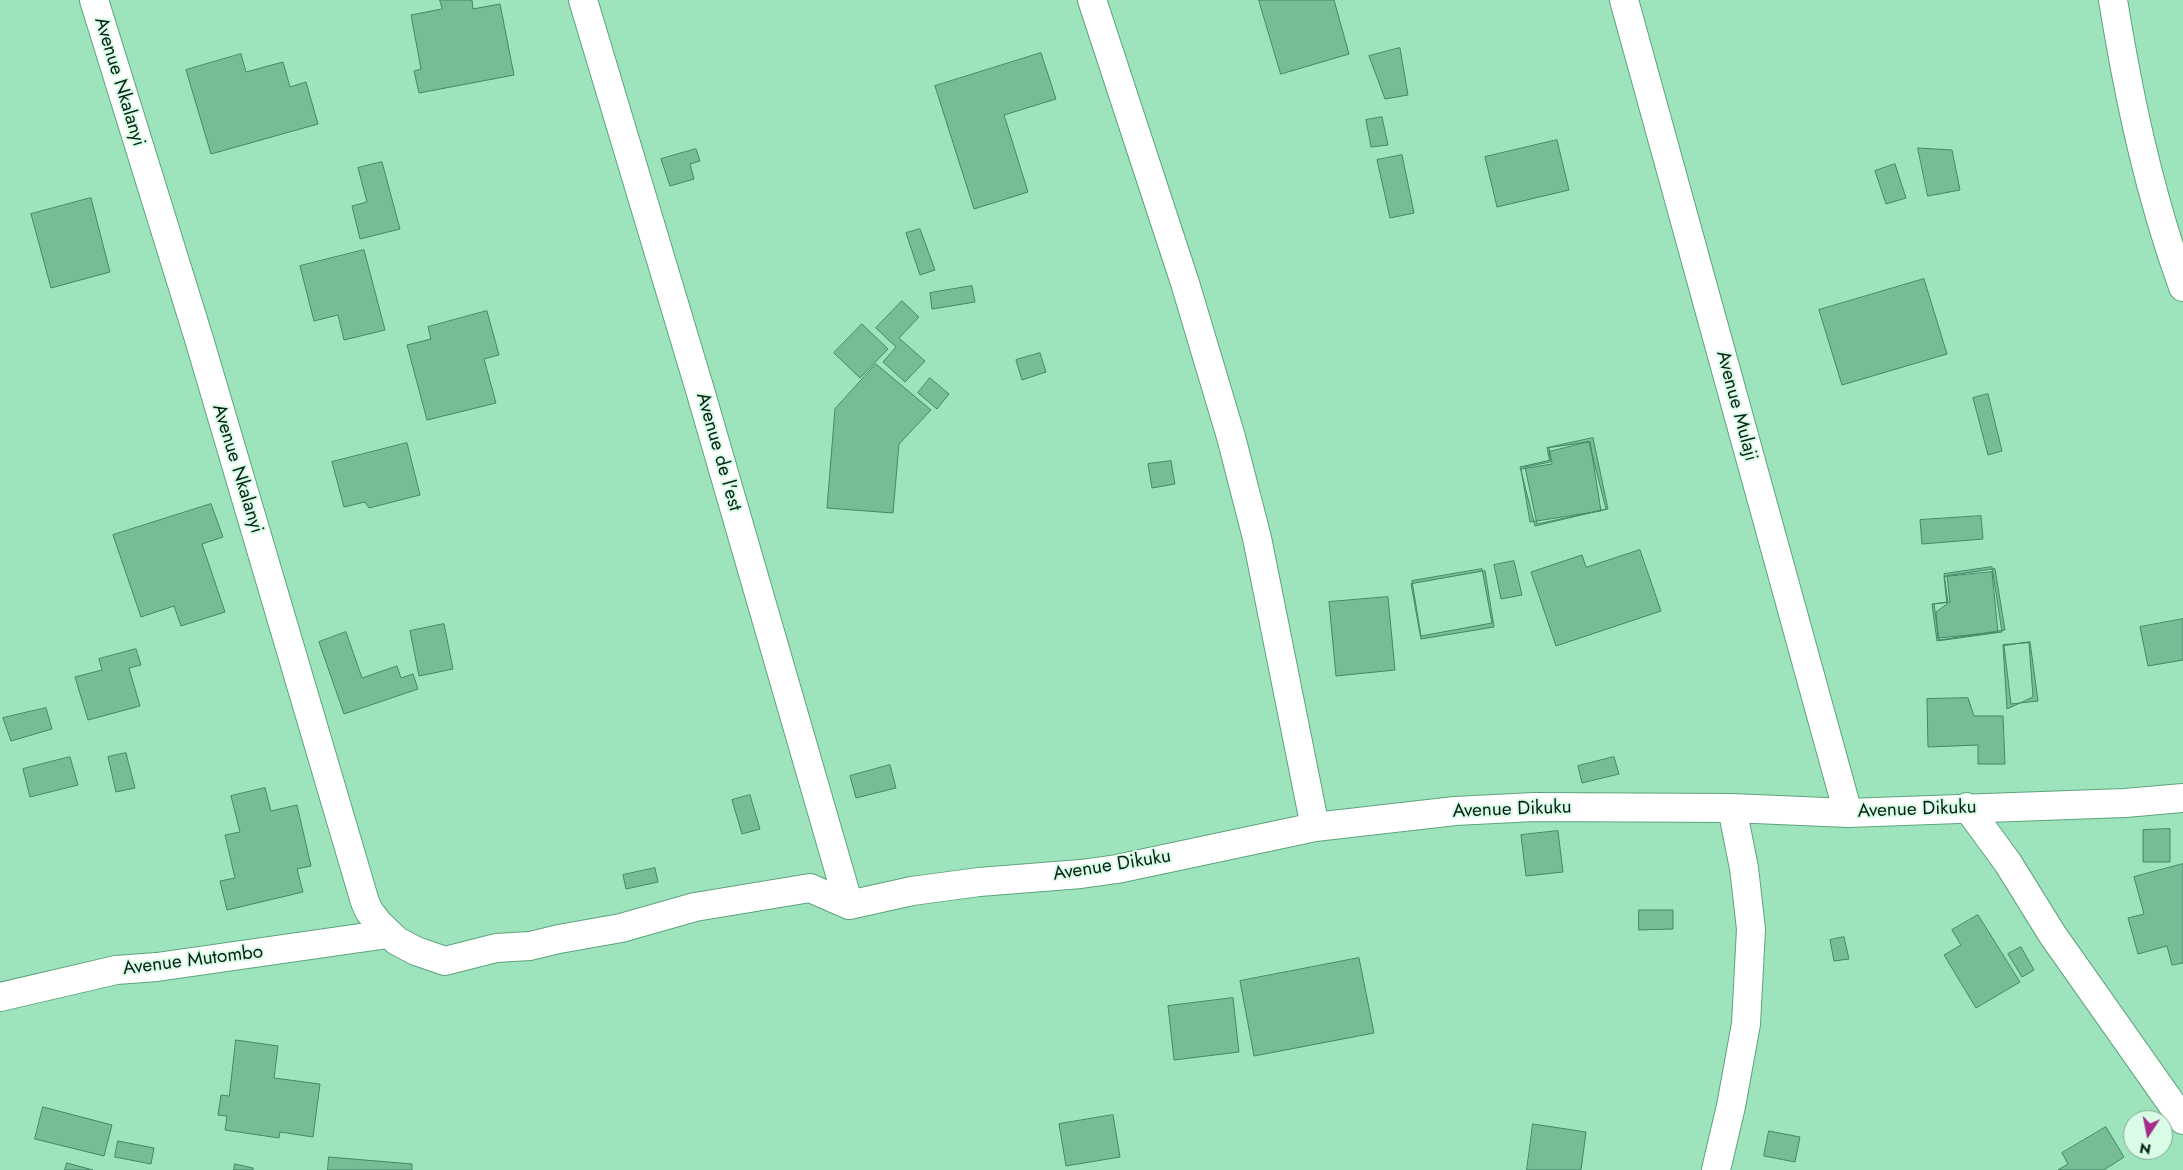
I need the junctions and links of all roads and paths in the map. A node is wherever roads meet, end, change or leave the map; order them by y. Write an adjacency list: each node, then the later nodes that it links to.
1 (94, 0): 13 (street, Avenue Nkalanyi)
2 (583, 0): 12 (street, Avenue de l'est)
3 (1092, 0): 11 (street)
4 (1624, 0): 10 (street, Avenue Mulaji)
5 (2113, 0): 6 (street)
6 (2183, 287)
7 (2183, 798): 8 (street, Avenue Dikuku)
8 (1968, 807): 10 (street, Avenue Dikuku); 15 (street)
9 (1732, 808): 10 (street, Avenue Dikuku); 11 (street, Avenue Dikuku); 16 (street)
10 (1848, 813)
11 (1315, 827): 12 (street, Avenue Dikuku)
12 (849, 905): 13 (street)
13 (388, 934): 14 (street, Avenue Mutombo)
14 (0, 997)
15 (2183, 1120)
16 (1716, 1170)

